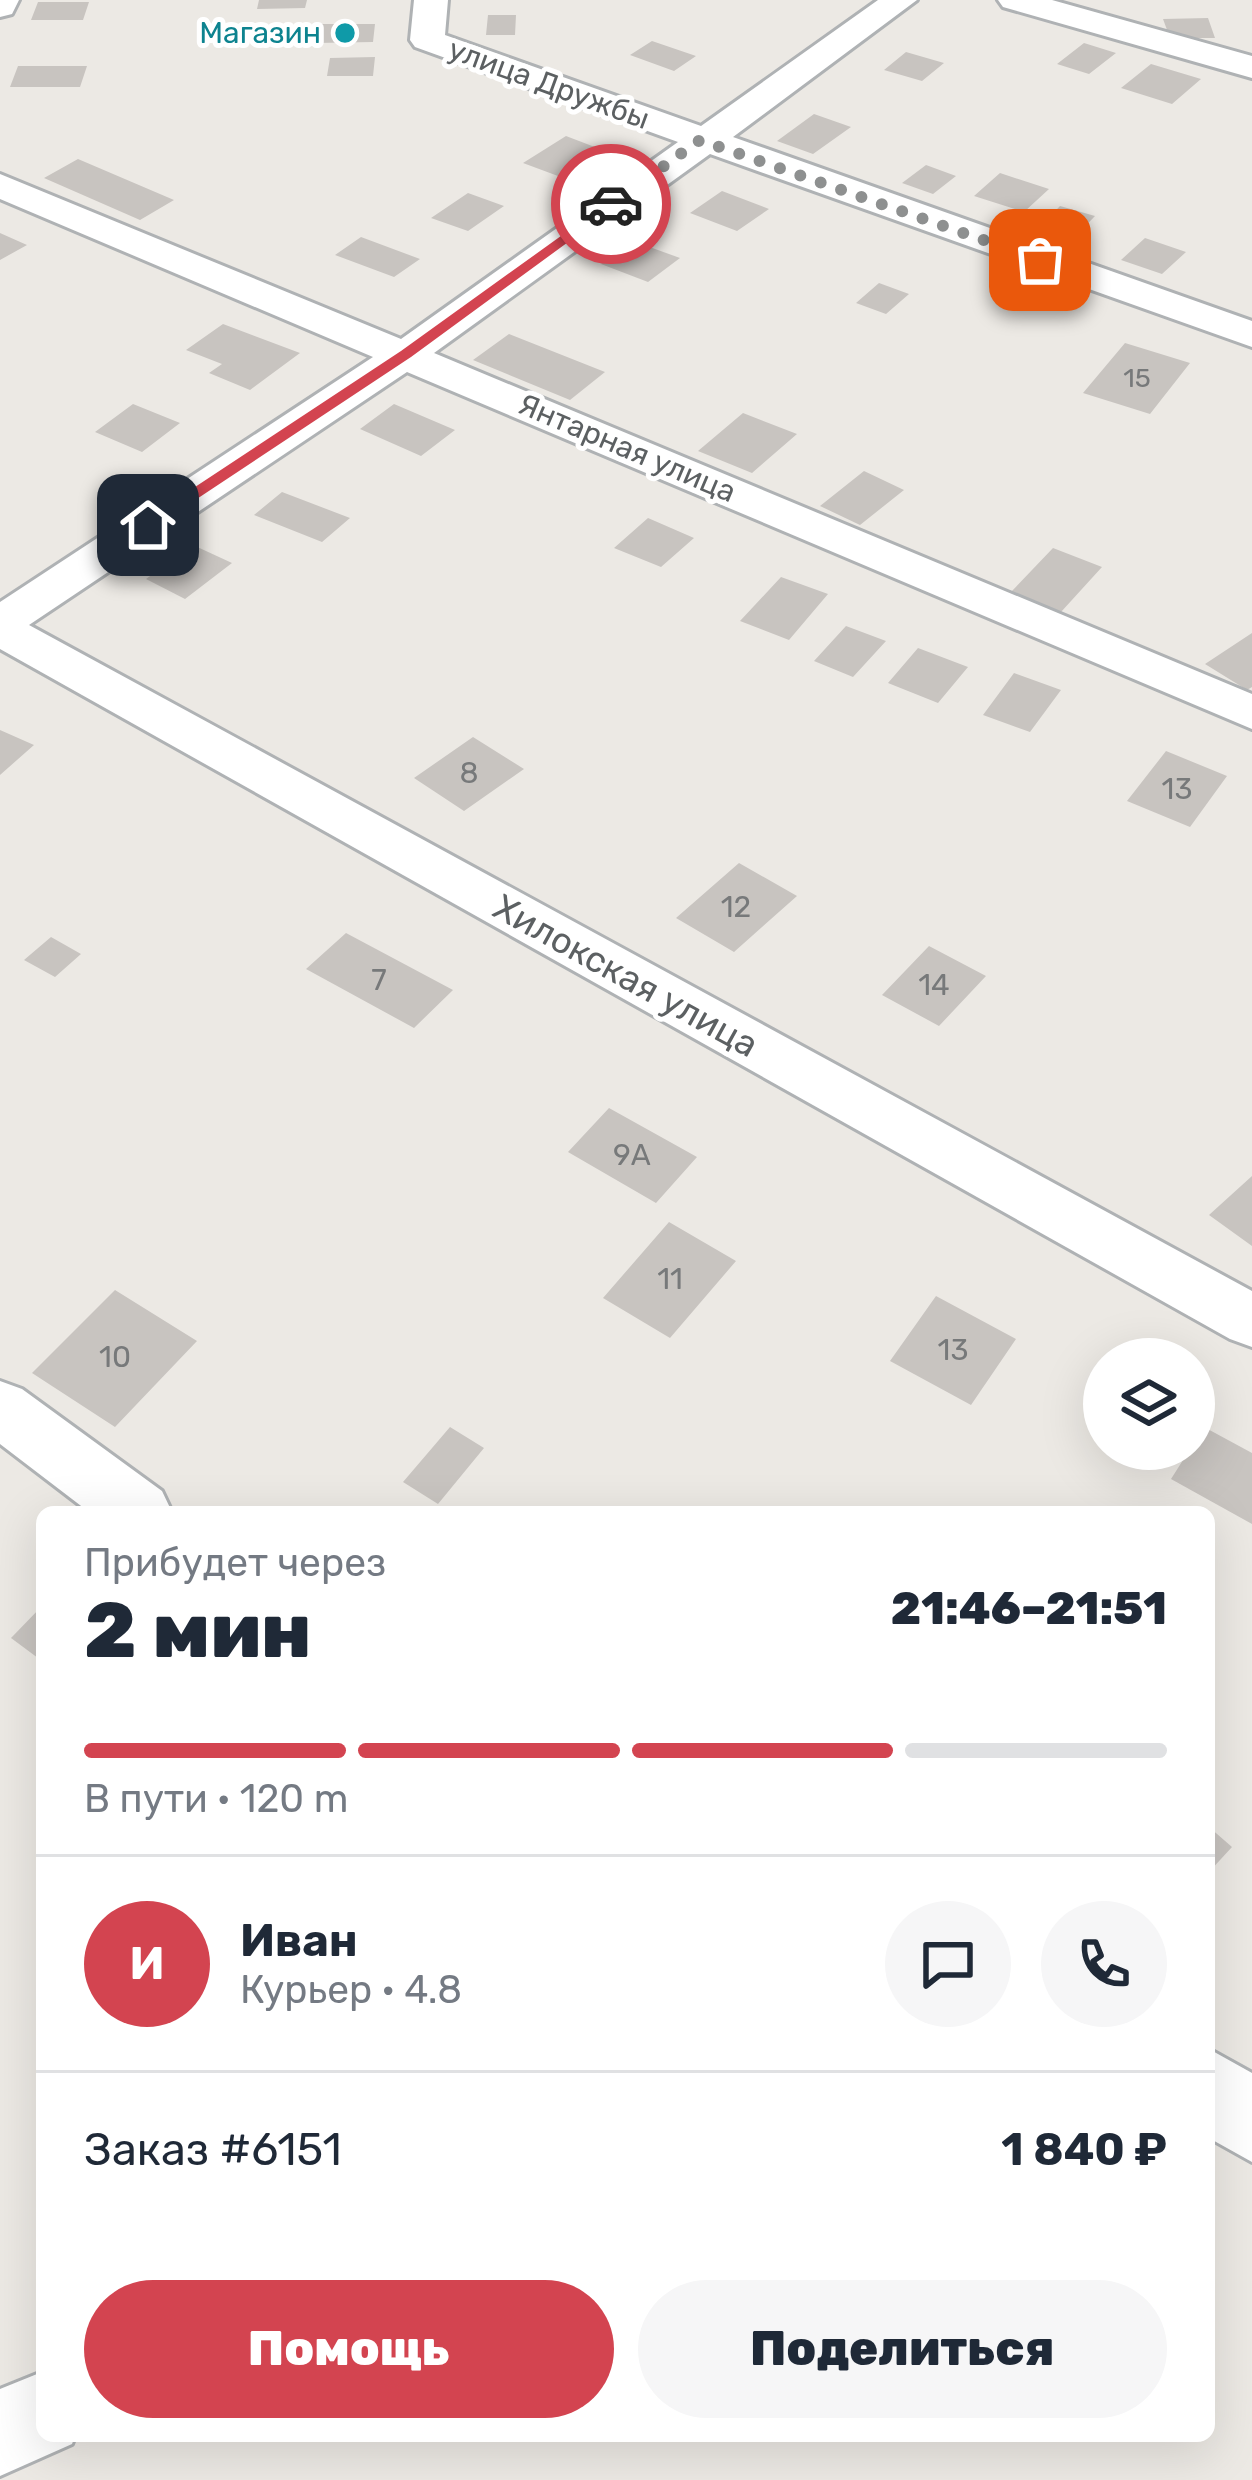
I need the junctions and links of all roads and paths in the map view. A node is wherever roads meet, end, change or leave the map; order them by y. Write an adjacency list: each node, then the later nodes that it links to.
1 (431, 0): 5 (street, улица Дружбы)
2 (900, 0): 5 (street)
3 (1015, 0): 4 (street)
4 (1252, 67)
5 (700, 140): 7 (street, улица Дружбы); 8 (street)
6 (0, 185): 8 (street, Янтарная улица)
7 (1252, 335)
8 (406, 354): 9 (street); 10 (street, Янтарная улица)
9 (0, 626): 11 (street, Хилокская улица)
10 (1252, 713)
11 (1252, 1321)
12 (0, 1408): 13 (street)
13 (131, 1506)
14 (1215, 2093): 15 (street)
15 (1252, 2123)
16 (36, 2417): 17 (street)
17 (0, 2433)

